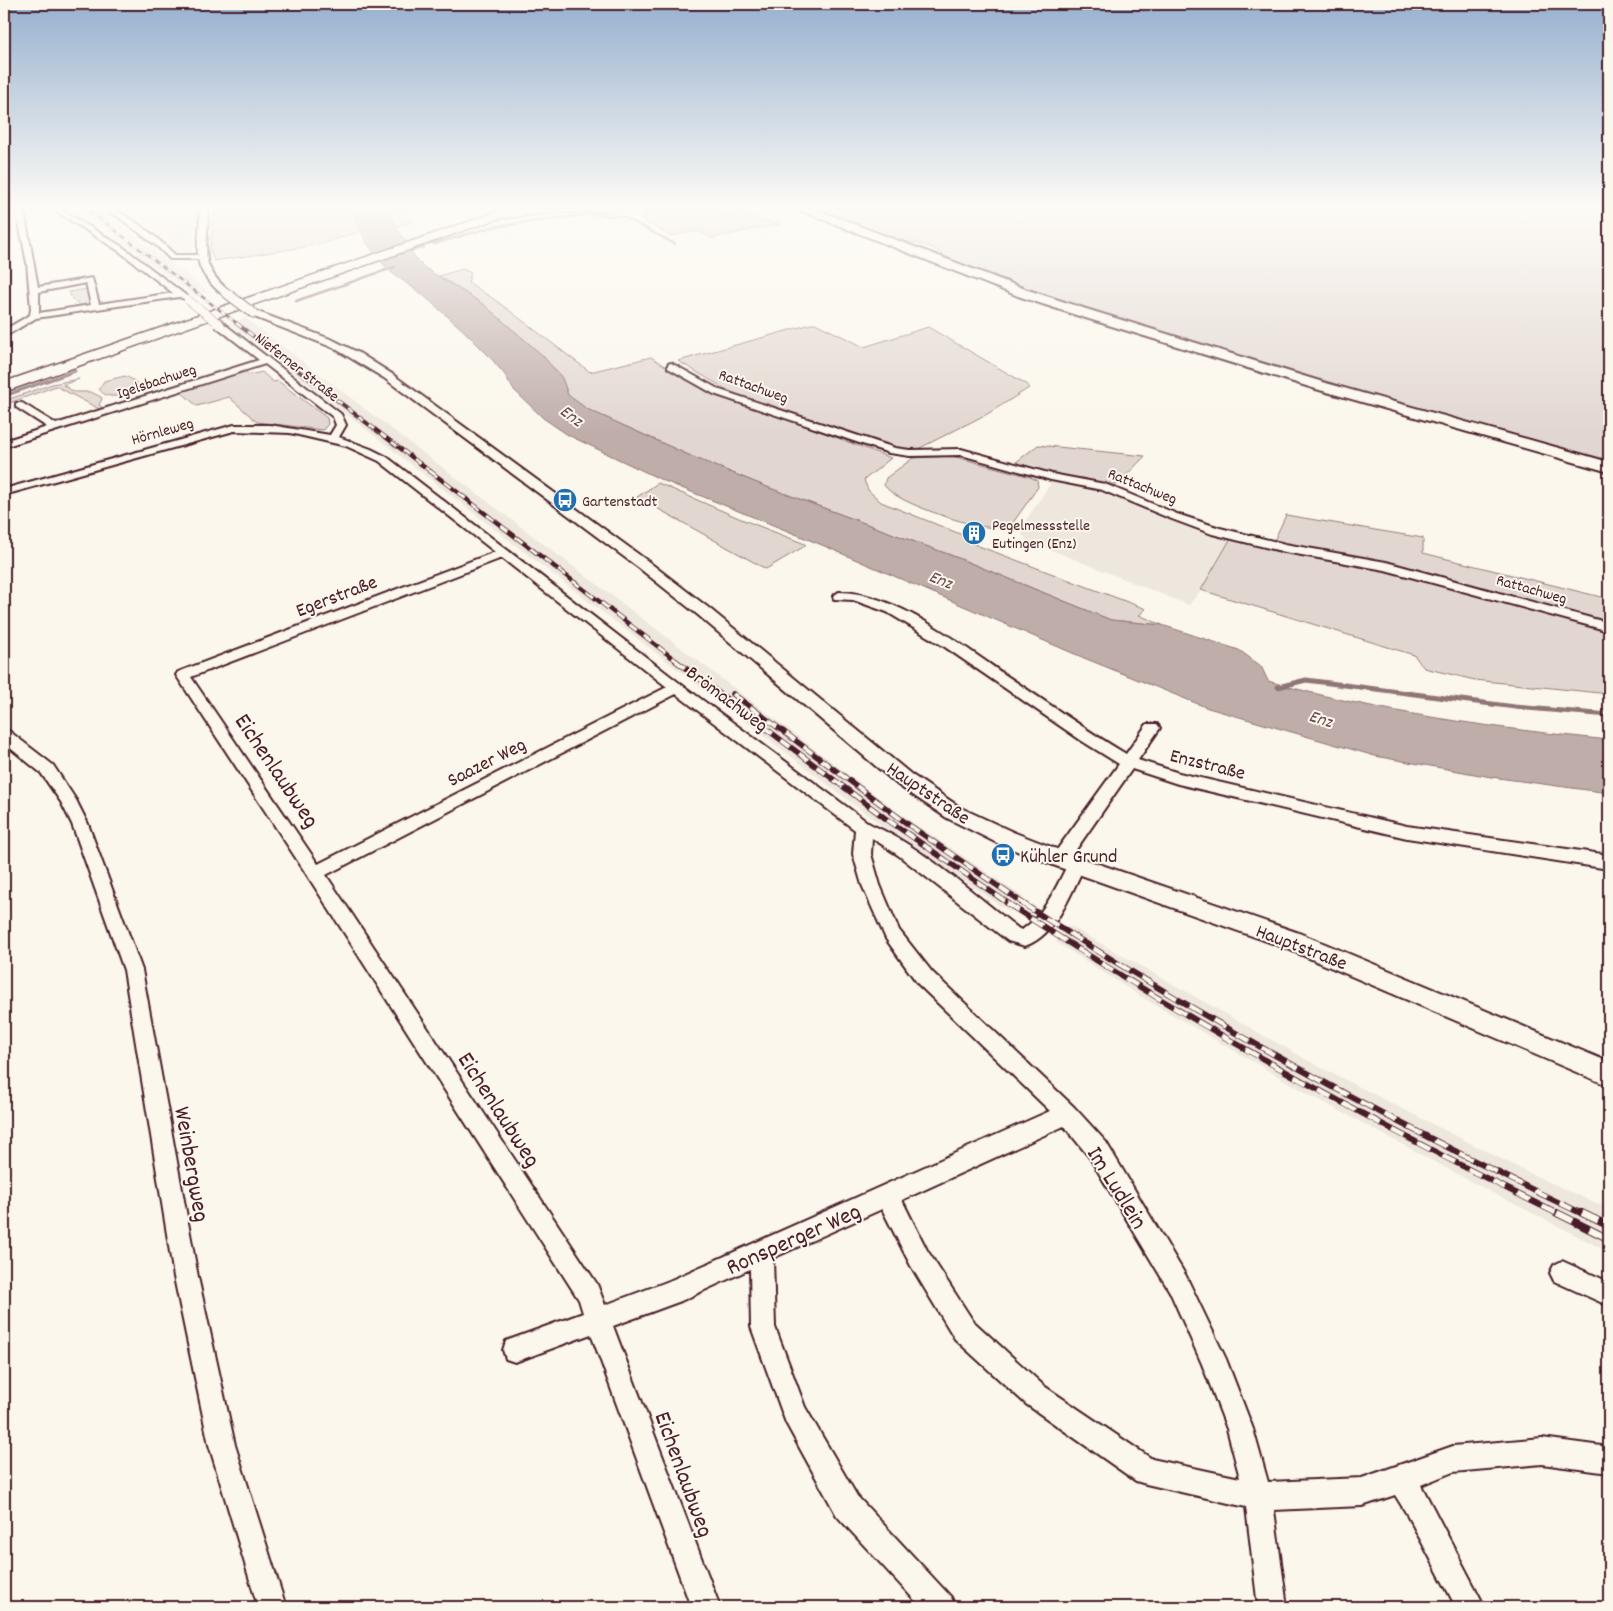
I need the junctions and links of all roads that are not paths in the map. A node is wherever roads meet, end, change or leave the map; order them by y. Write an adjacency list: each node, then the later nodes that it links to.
1 (33, 283): 9 (street)
2 (71, 283): 9 (street)
3 (89, 283): 11 (street)
4 (166, 283): 10 (street, Nieferner Straße)
5 (217, 283): 35 (street, Hauptstraße, bridge)
6 (293, 283): 16 (highway)
7 (295, 283): 18 (highway)
8 (998, 283): 17 (main road)
9 (34, 290): 12 (street)
10 (185, 298): 11 (street); 14 (street, Nieferner Straße, bridge)
11 (95, 306): 12 (street)
12 (34, 316): 13 (street)
13 (4, 334)
14 (265, 361): 20 (street, Igelsbachweg); 21 (street, Nieferner Straße)
15 (671, 366): 28 (street, Rattachweg)
16 (4, 383)
17 (1321, 386): 23 (main road); 24 (main road)
18 (4, 387)
19 (20, 405): 20 (street)
20 (55, 428): 22 (street, Igelsbachweg)
21 (333, 438): 25 (street, Hörnleweg); 26 (street, Brömachweg)
22 (4, 444)
23 (1609, 466)
24 (1609, 475)
25 (4, 492)
26 (503, 553): 29 (street, Egerstraße); 30 (street, Brömachweg)
27 (839, 596): 33 (street, Enzstraße)
28 (1609, 627)
29 (183, 675): 37 (street, Eichenlaubweg)
30 (678, 688): 34 (street, Brömachweg); 37 (street, Saazer Weg)
31 (1152, 728): 33 (street)
32 (4, 735): 49 (street, Weinbergweg)
33 (1128, 762): 35 (street); 36 (street, Enzstraße)
34 (864, 828): 35 (street, Brömachweg); 39 (street, Im Ludlein)
35 (1068, 862): 38 (street, Hauptstraße)
36 (1609, 862)
37 (314, 872): 44 (street, Eichenlaubweg)
38 (1609, 1074)
39 (1067, 1114): 40 (street, Ronsperger Weg); 48 (street, Im Ludlein)
40 (888, 1196): 41 (street, Ronsperger Weg); 48 (street)
41 (761, 1253): 44 (street, Ronsperger Weg); 51 (street)
42 (1562, 1272): 43 (street)
43 (1609, 1294)
44 (598, 1318): 45 (street, Ronsperger Weg); 50 (street, Eichenlaubweg)
45 (515, 1350)
46 (1609, 1460): 47 (street)
47 (1401, 1479): 48 (street); 53 (street)
48 (1258, 1496): 52 (street, Im Ludlein)
49 (272, 1607)
50 (705, 1607)
51 (941, 1607)
52 (1272, 1607)
53 (1471, 1607)

